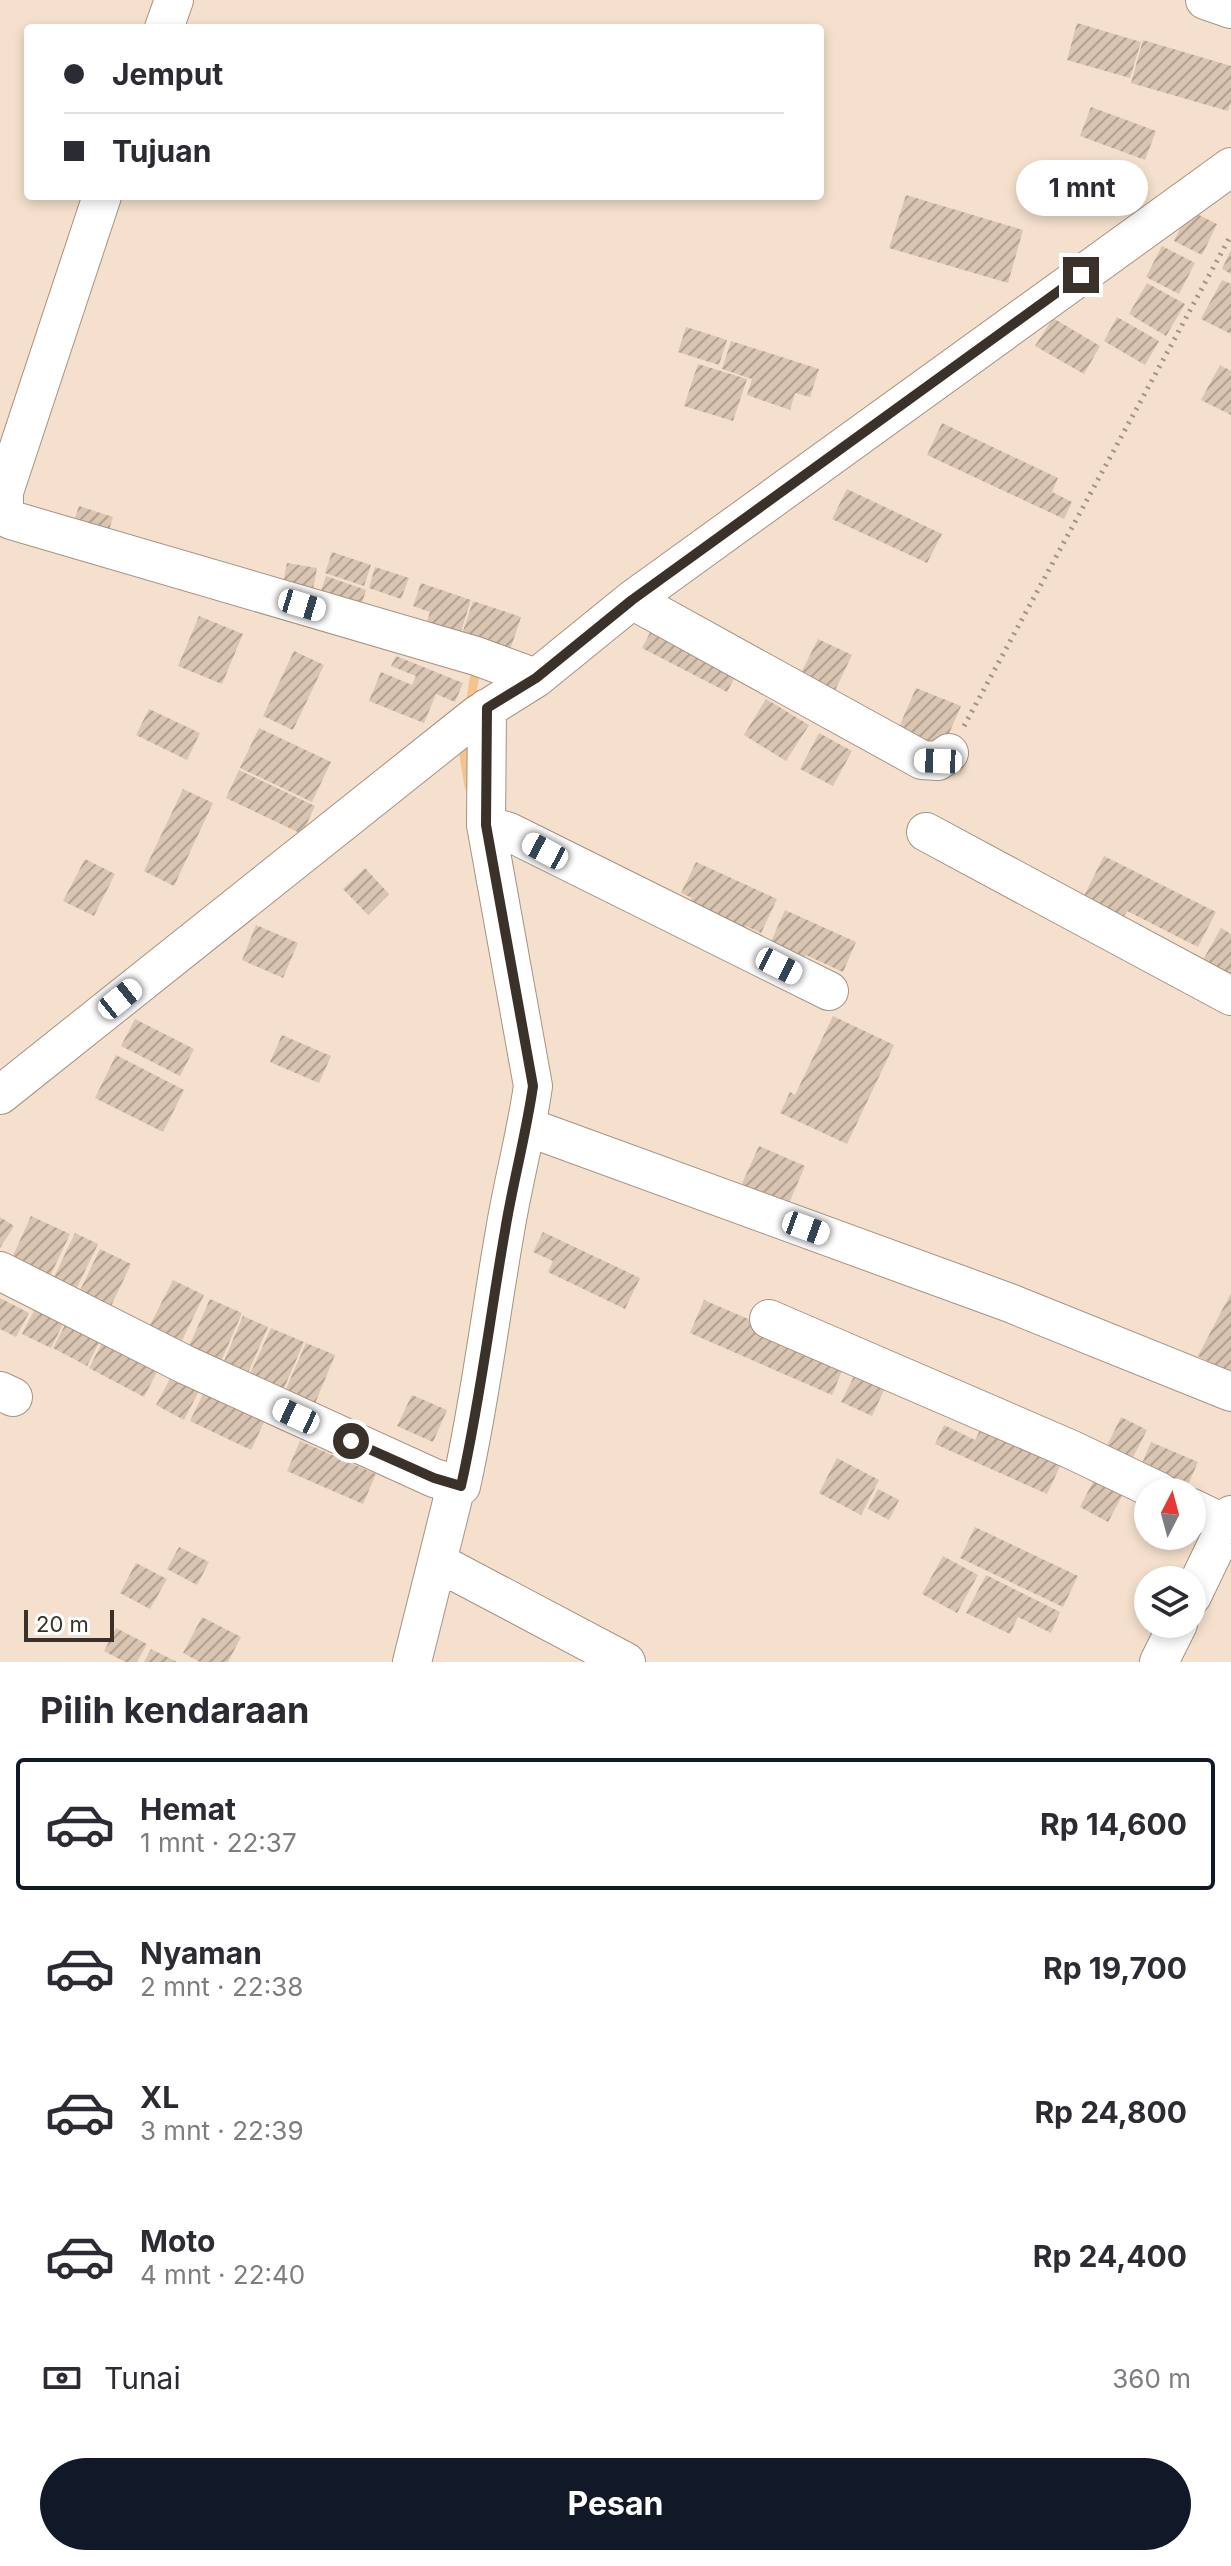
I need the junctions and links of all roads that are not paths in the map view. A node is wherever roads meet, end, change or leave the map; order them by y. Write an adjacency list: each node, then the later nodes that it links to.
1 (174, 0): 4 (street)
2 (1205, 0): 3 (street)
3 (1231, 9)
4 (165, 24)
5 (1231, 167): 7 (street)
6 (101, 200): 8 (street)
7 (632, 600): 8 (street); 10 (street)
8 (536, 678): 9 (street)
9 (487, 708): 11 (street); 15 (street)
10 (949, 753)
11 (486, 825): 13 (street); 16 (street)
12 (926, 832): 14 (street)
13 (829, 991)
14 (1231, 996)
15 (0, 1095)
16 (527, 1129): 19 (street); 21 (street)
17 (0, 1271): 21 (street)
18 (769, 1319): 20 (street)
19 (1231, 1392)
20 (1134, 1480)
21 (446, 1483): 24 (street)
22 (1206, 1513): 23 (street)
23 (1229, 1520): 25 (street)
24 (437, 1562): 27 (street); 28 (street)
25 (1206, 1567)
26 (1171, 1638): 29 (street)
27 (412, 1662)
28 (626, 1662)
29 (1159, 1662)

